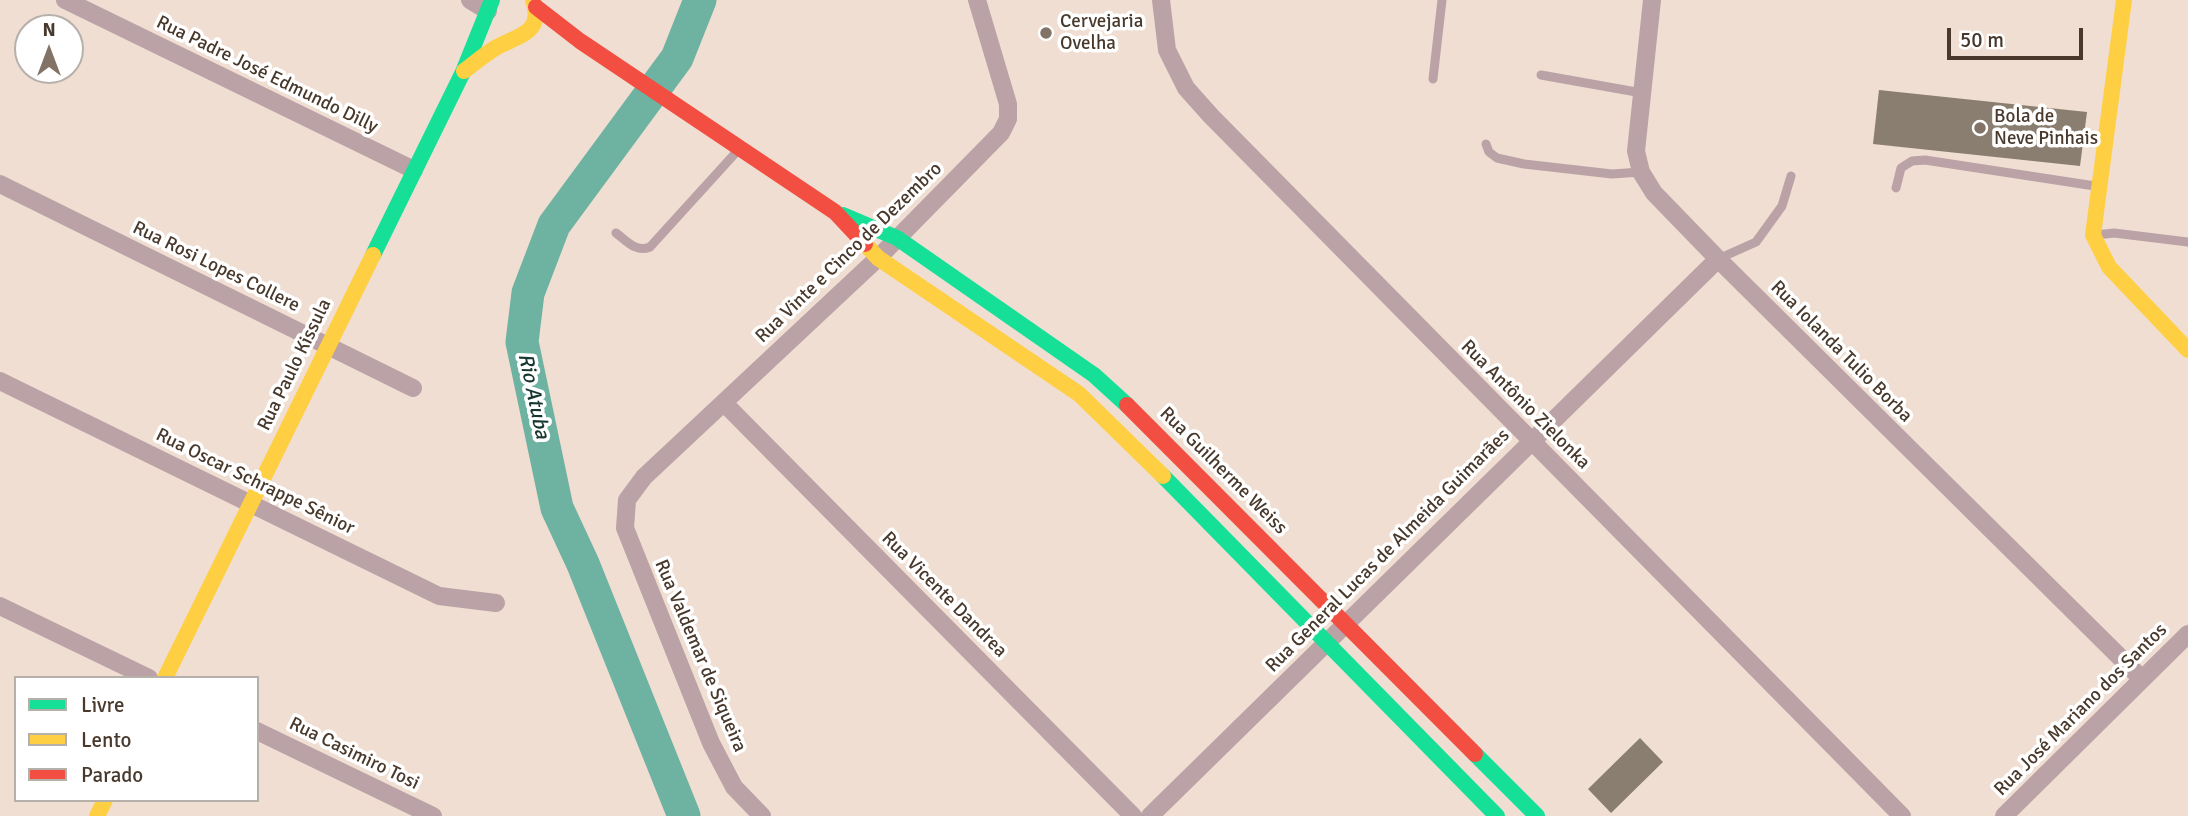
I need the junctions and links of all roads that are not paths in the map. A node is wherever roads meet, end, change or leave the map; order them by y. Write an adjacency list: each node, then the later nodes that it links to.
1 (65, 0): 18 (street, Rua Padre José Edmundo Dilly)
2 (470, 0): 9 (street)
3 (977, 0): 27 (street, Rua Vinte e Cinco de Dezembro)
4 (1161, 0): 36 (street, Rua Antônio Zielonka)
5 (1443, 0): 14 (lane)
6 (1652, 0): 15 (street, Rua Iolanda Tulio Borba)
7 (2124, 0): 22 (street)
8 (534, 2): 10 (street); 11 (street, Rua Guilherme Weiss)
9 (490, 6): 10 (street); 12 (street, Rua Paulo Kissula)
10 (518, 37): 11 (street); 12 (street, Rua Paulo Kissula)
11 (580, 41): 17 (street, Rua Guilherme Weiss)
12 (463, 72): 18 (street, Rua Paulo Kissula)
13 (1541, 75): 15 (lane)
14 (1433, 79)
15 (1643, 93): 19 (street, Rua Iolanda Tulio Borba)
16 (1486, 144): 19 (lane)
17 (741, 147): 24 (street, Rua Guilherme Weiss); 25 (lane)
18 (414, 170): 31 (street, Rua Paulo Kissula)
19 (1641, 172): 30 (street, Rua Iolanda Tulio Borba)
20 (1791, 176): 30 (lane)
21 (0, 184): 31 (street, Rua Rosi Lopes Collere)
22 (2098, 187): 23 (lane); 26 (street)
23 (1896, 188)
24 (835, 212): 27 (street, Rua Guilherme Weiss); 29 (street, Rua Guilherme Weiss)
25 (617, 233)
26 (2093, 235): 28 (lane); 32 (street)
27 (897, 238): 29 (street, Rua Vinte e Cinco de Dezembro); 41 (street, Rua Guilherme Weiss)
28 (2188, 242)
29 (878, 258): 35 (street, Rua Vinte e Cinco de Dezembro); 43 (street, Rua Guilherme Weiss)
30 (1718, 259): 36 (street, Rua General Lucas de Almeida Guimarães); 46 (street, Rua Iolanda Tulio Borba)
31 (328, 346): 34 (street, Rua Rosi Lopes Collere); 38 (street, Rua Paulo Kissula)
32 (2188, 350)
33 (0, 381): 38 (street, Rua Oscar Schrappe Sênior)
34 (412, 388)
35 (724, 403): 37 (street, Rua Vinte e Cinco de Dezembro); 50 (street, Rua Vicente Dandrea)
36 (1530, 441): 41 (street, Rua General Lucas de Almeida Guimarães); 54 (street, Rua Antônio Zielonka)
37 (627, 500): 49 (street, Rua Valdemar de Siqueira)
38 (251, 503): 39 (street, Rua Oscar Schrappe Sênior); 45 (street, Rua Paulo Kissula)
39 (496, 603)
40 (0, 606): 44 (street)
41 (1346, 624): 43 (street, Rua General Lucas de Almeida Guimarães); 53 (street, Rua Guilherme Weiss)
42 (2188, 634): 46 (street, Rua José Mariano dos Santos)
43 (1326, 642): 51 (street, Rua General Lucas de Almeida Guimarães); 52 (street, Rua Guilherme Weiss)
44 (145, 676)
45 (166, 676)
46 (2142, 679): 55 (street, Rua José Mariano dos Santos)
47 (259, 732): 48 (street, Rua Casimiro Tosi)
48 (433, 816)
49 (762, 816)
50 (1133, 816)
51 (1150, 816)
52 (1497, 816)
53 (1537, 816)
54 (1902, 816)
55 (2004, 816)

